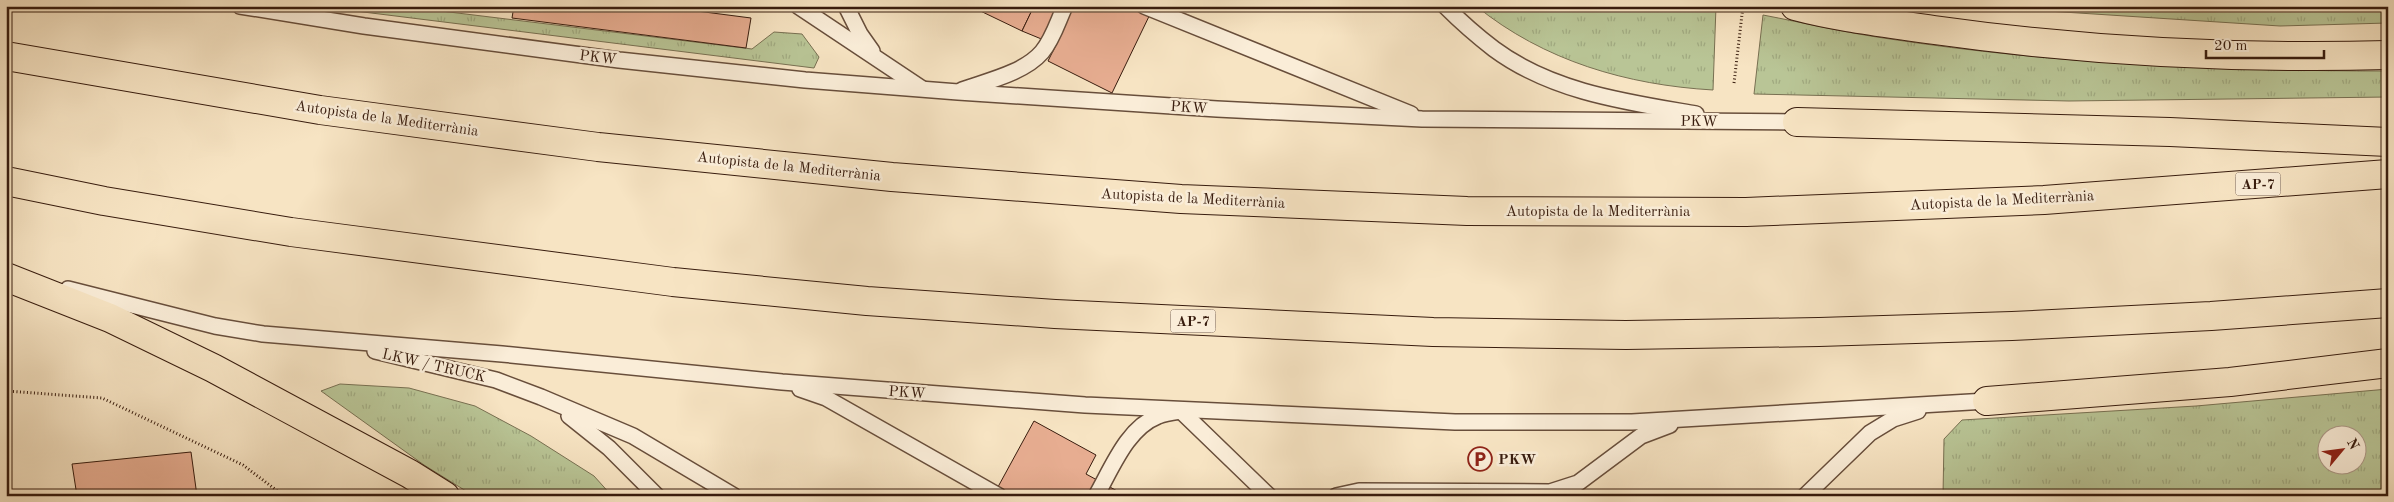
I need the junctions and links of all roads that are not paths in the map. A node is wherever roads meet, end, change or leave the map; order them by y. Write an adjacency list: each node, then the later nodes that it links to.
1 (240, 6): 11 (lane, PKW)
2 (798, 6): 10 (lane)
3 (846, 6): 10 (lane)
4 (1065, 6): 12 (lane, PKW)
5 (1144, 6): 13 (lane, PKW)
6 (1445, 6): 14 (lane)
7 (1795, 6): 8 (highway)
8 (2388, 55)
9 (6, 56): 17 (highway, Autopista de la Mediterrània / AP-7)
10 (877, 58): 11 (lane)
11 (923, 89): 12 (lane, PKW)
12 (958, 92): 13 (lane, PKW)
13 (1422, 118): 14 (lane, PKW)
14 (1742, 121): 15 (lane, PKW)
15 (1797, 122): 16 (highway)
16 (2388, 142)
17 (2388, 174)
18 (6, 181): 20 (highway, AP-7)
19 (6, 275): 21 (lane); 30 (highway)
20 (2388, 304)
21 (325, 339): 23 (lane, PKW); 24 (lane, LKW / TRUCK)
22 (2388, 363): 25 (highway)
23 (782, 382): 27 (lane, PKW); 33 (lane, PKW)
24 (540, 397): 31 (lane, LKW / TRUCK); 32 (lane, LKW / TRUCK)
25 (1987, 401): 26 (lane)
26 (1935, 406): 28 (lane, PKW); 37 (lane)
27 (1181, 411): 28 (lane, PKW); 29 (lane); 34 (lane, PKW)
28 (1681, 421): 36 (lane)
29 (1266, 492): 35 (lane)
30 (446, 496)
31 (657, 496)
32 (734, 496)
33 (999, 496)
34 (1096, 496)
35 (1279, 496)
36 (1336, 496)
37 (1806, 496)

